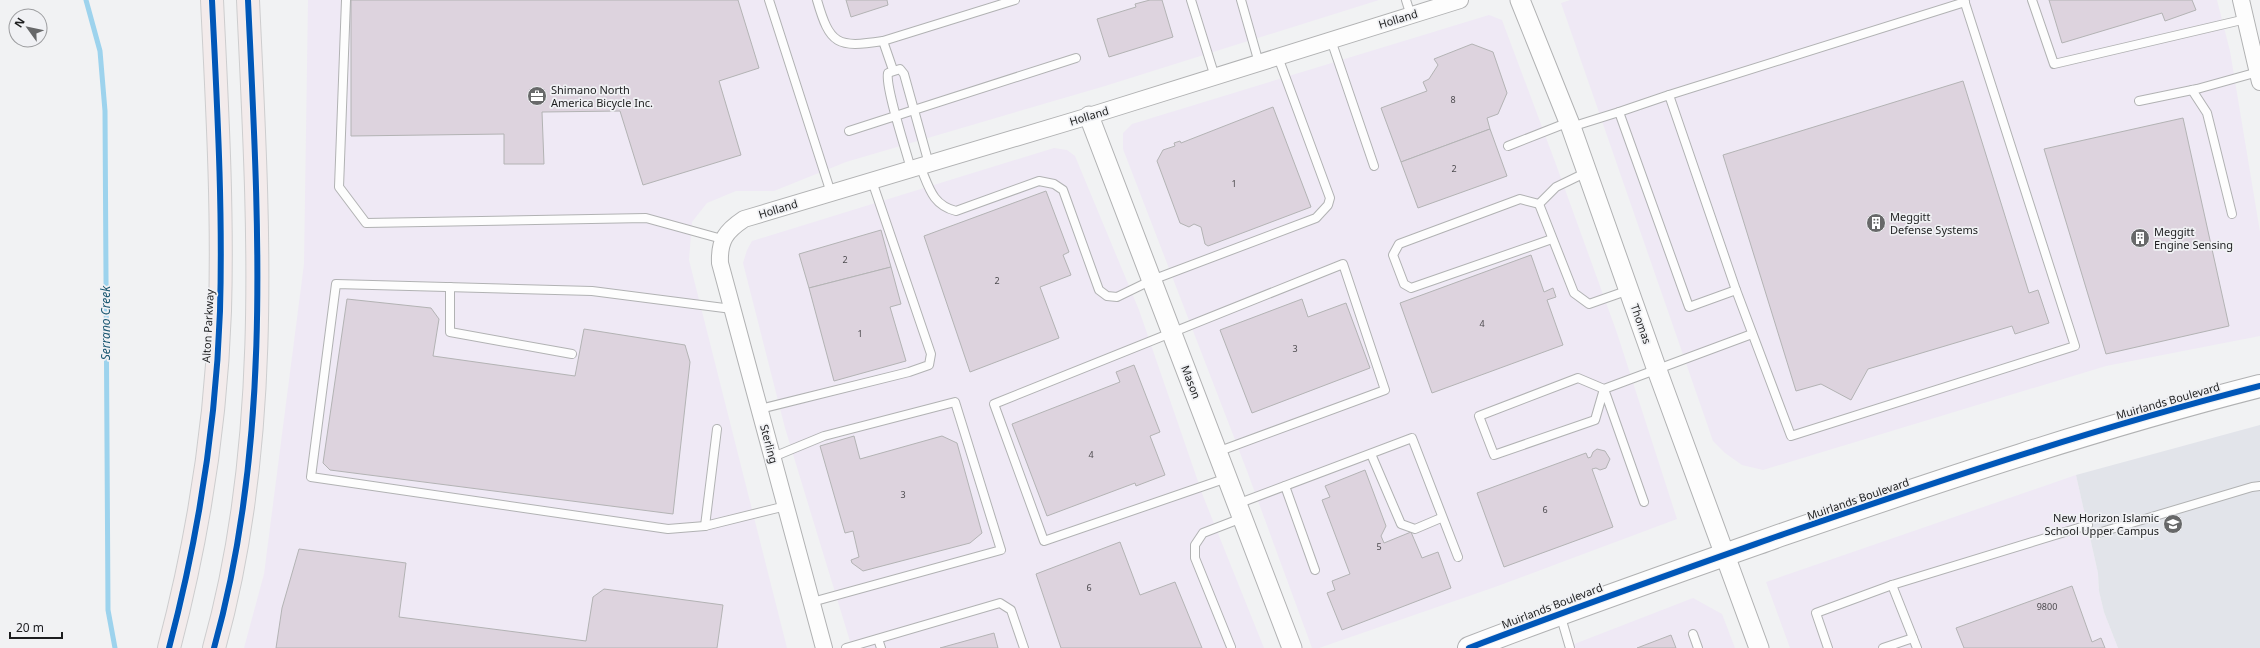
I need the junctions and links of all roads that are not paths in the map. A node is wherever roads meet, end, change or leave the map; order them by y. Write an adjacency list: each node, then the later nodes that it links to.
1 (212, 0): 79 (main road, Alton Parkway)
2 (248, 0): 81 (main road)
3 (346, 0): 42 (lane)
4 (769, 0): 39 (lane)
5 (816, 0): 18 (lane)
6 (1015, 0): 18 (lane)
7 (1191, 0): 23 (lane)
8 (1241, 0): 21 (lane)
9 (1406, 0): 15 (lane)
10 (1460, 0): 15 (street, Holland)
11 (1520, 0): 32 (street, Thomas)
12 (2032, 0): 16 (lane)
13 (2241, 0): 16 (street)
14 (1965, 1): 26 (lane); 50 (lane)
15 (1410, 16): 17 (street, Holland)
16 (2246, 19): 24 (street)
17 (1331, 40): 19 (street, Holland); 36 (lane)
18 (883, 41): 22 (lane)
19 (1278, 57): 21 (street, Holland); 44 (lane)
20 (1076, 58): 28 (lane)
21 (1259, 63): 23 (street, Holland)
22 (893, 70): 28 (lane); 30 (lane)
23 (1215, 77): 31 (street, Holland)
24 (2259, 77): 25 (lane)
25 (2192, 90): 27 (lane); 41 (lane)
26 (1669, 95): 29 (lane); 47 (lane)
27 (2139, 101)
28 (914, 110): 30 (lane); 35 (lane)
29 (1619, 112): 32 (lane); 47 (lane)
30 (897, 116): 33 (lane); 35 (lane)
31 (1089, 116): 35 (street, Holland); 44 (street, Mason)
32 (1570, 125): 34 (lane); 37 (street, Thomas)
33 (849, 131)
34 (1508, 146)
35 (920, 166): 38 (street, Holland); 44 (lane)
36 (1374, 166)
37 (1587, 172): 40 (lane); 46 (street, Thomas)
38 (872, 181): 39 (street, Holland); 55 (lane)
39 (831, 193): 42 (street, Holland)
40 (1539, 204): 43 (lane); 43 (lane)
41 (2232, 214)
42 (722, 239): 48 (street, Sterling)
43 (1552, 239): 46 (lane)
44 (1152, 280): 49 (street, Mason)
45 (450, 287): 48 (lane); 51 (lane); 68 (lane)
46 (1629, 290): 52 (street, Thomas)
47 (1736, 290): 50 (lane)
48 (732, 309): 55 (street, Sterling)
49 (1172, 332): 57 (street, Mason); 57 (lane); 60 (lane)
50 (1752, 334): 52 (lane)
51 (572, 354)
52 (1657, 370): 54 (lane); 70 (street, Thomas)
53 (2260, 386): 70 (main road, Muirlands Boulevard)
54 (1604, 389): 54 (lane); 63 (lane)
55 (760, 409): 59 (street, Sterling)
56 (718, 429): 68 (lane)
57 (1217, 452): 60 (street, Mason)
58 (1371, 454): 61 (lane); 66 (lane); 66 (lane)
59 (773, 457): 64 (street, Sterling); 74 (lane)
60 (1227, 478): 65 (street, Mason)
61 (1285, 486): 65 (lane); 72 (lane)
62 (2260, 486): 69 (lane)
63 (1644, 502)
64 (786, 506): 68 (lane); 74 (street, Sterling)
65 (1240, 511): 80 (lane); 86 (street, Mason)
66 (1442, 518): 71 (lane)
67 (2088, 525): 73 (lane)
68 (705, 526)
69 (2098, 533)
70 (1726, 555): 75 (main road, Muirlands Boulevard); 90 (street, Thomas)
71 (1458, 558)
72 (1315, 570)
73 (1892, 585): 77 (lane); 91 (lane)
74 (812, 602): 82 (street, Sterling)
75 (1560, 613): 87 (main road, Muirlands Boulevard); 88 (lane)
76 (1693, 634): 89 (lane)
77 (1913, 638): 92 (lane); 93 (lane)
78 (878, 639): 83 (lane); 84 (lane); 85 (lane)
79 (168, 643)
80 (1230, 647)
81 (214, 648)
82 (824, 648)
83 (846, 648)
84 (880, 648)
85 (1024, 648)
86 (1292, 648)
87 (1469, 648)
88 (1570, 648)
89 (1698, 648)
90 (1760, 648)
91 (1828, 648)
92 (1883, 648)
93 (1917, 648)

